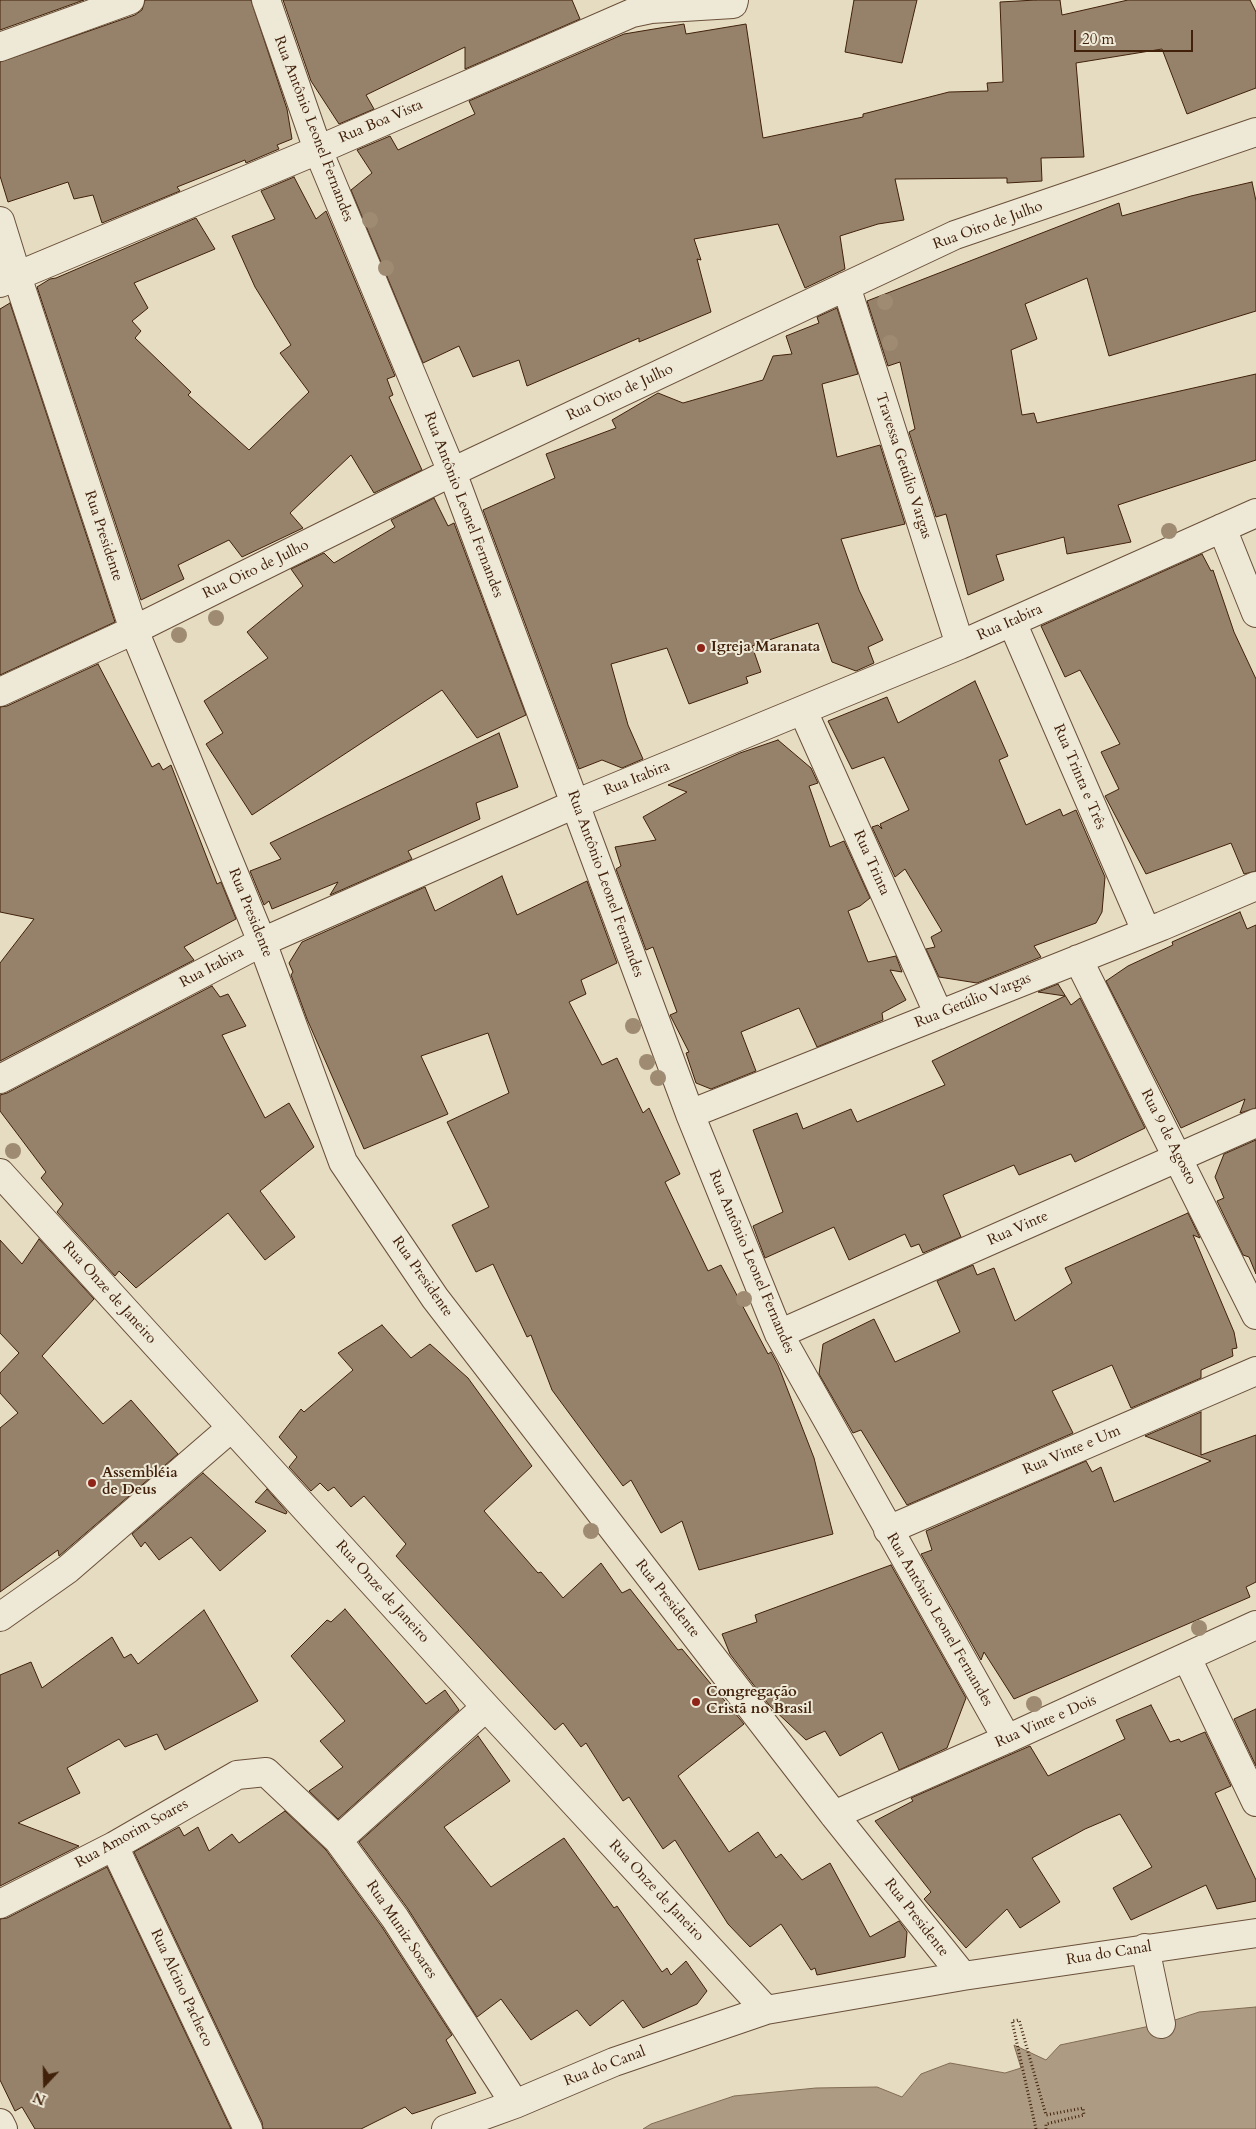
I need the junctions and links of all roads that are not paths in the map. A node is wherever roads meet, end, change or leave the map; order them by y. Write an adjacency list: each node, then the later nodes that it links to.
1 (130, 0): 5 (street)
2 (266, 0): 7 (street, Rua Antônio Leonel Fernandes)
3 (734, 0): 4 (street, Rua Boa Vista)
4 (649, 4): 7 (street, Rua Boa Vista)
5 (0, 47)
6 (1256, 132): 10 (street, Rua Oito de Julho)
7 (318, 150): 9 (street, Rua Boa Vista); 11 (street, Rua Antônio Leonel Fernandes)
8 (0, 221): 9 (street, Rua Presidente)
9 (8, 280): 16 (street, Rua Presidente)
10 (846, 286): 11 (street, Rua Oito de Julho); 17 (street, Travessa Getúlio Vargas)
11 (452, 472): 16 (street, Rua Oito de Julho); 20 (street, Rua Antônio Leonel Fernandes)
12 (1256, 514): 13 (street, Rua Itabira)
13 (1222, 528): 14 (street); 15 (street, Rua Itabira)
14 (1256, 613)
15 (1012, 622): 17 (street, Rua Itabira); 22 (street, Rua Trinta e Três)
16 (134, 630): 18 (street, Rua Oito de Julho); 23 (street, Rua Presidente)
17 (960, 645): 19 (street, Rua Itabira)
18 (0, 692)
19 (803, 712): 20 (street, Rua Itabira); 25 (street, Rua Trinta)
20 (575, 804): 23 (street, Rua Itabira); 27 (street, Rua Antônio Leonel Fernandes)
21 (1256, 886): 22 (street, Rua Getúlio Vargas)
22 (1146, 932): 24 (street, Rua Getúlio Vargas)
23 (262, 942): 26 (street, Rua Itabira); 43 (street, Rua Presidente)
24 (1078, 959): 25 (street, Rua Getúlio Vargas); 29 (street, Rua 9 de Agosto)
25 (939, 1015): 27 (street, Rua Getúlio Vargas)
26 (0, 1078)
27 (690, 1114): 32 (street, Rua Antônio Leonel Fernandes)
28 (1256, 1122): 29 (street, Rua Vinte)
29 (1179, 1158): 31 (street, Rua 9 de Agosto); 32 (street, Rua Vinte)
30 (0, 1173): 34 (street, Rua Onze de Janeiro)
31 (1256, 1315)
32 (779, 1334): 35 (street, Rua Antônio Leonel Fernandes)
33 (1256, 1371): 35 (street, Rua Vinte e Um)
34 (232, 1428): 36 (street); 39 (street, Rua Onze de Janeiro)
35 (888, 1530): 40 (street, Rua Antônio Leonel Fernandes)
36 (0, 1617)
37 (1256, 1625): 38 (street, Rua Vinte e Dois)
38 (1187, 1658): 40 (street, Rua Vinte e Dois); 42 (street)
39 (486, 1707): 44 (street); 50 (street, Rua Onze de Janeiro)
40 (1007, 1740): 43 (street, Rua Vinte e Dois)
41 (266, 1772): 44 (street, Rua Muniz Soares); 45 (street, Rua Amorim Soares)
42 (1256, 1802)
43 (834, 1815): 49 (street, Rua Presidente)
44 (338, 1840): 52 (street, Rua Muniz Soares)
45 (114, 1846): 46 (street, Rua Amorim Soares); 55 (street, Rua Alcino Pacheco)
46 (0, 1904)
47 (1256, 1933): 48 (street, Rua do Canal)
48 (1146, 1948): 49 (street, Rua do Canal); 51 (street)
49 (962, 1976): 50 (street, Rua Presidente)
50 (766, 2010): 52 (street, Rua do Canal)
51 (1162, 2024)
52 (515, 2104): 56 (street, Rua do Canal)
53 (0, 2124): 54 (street)
54 (3, 2129)
55 (248, 2129)
56 (446, 2129)

